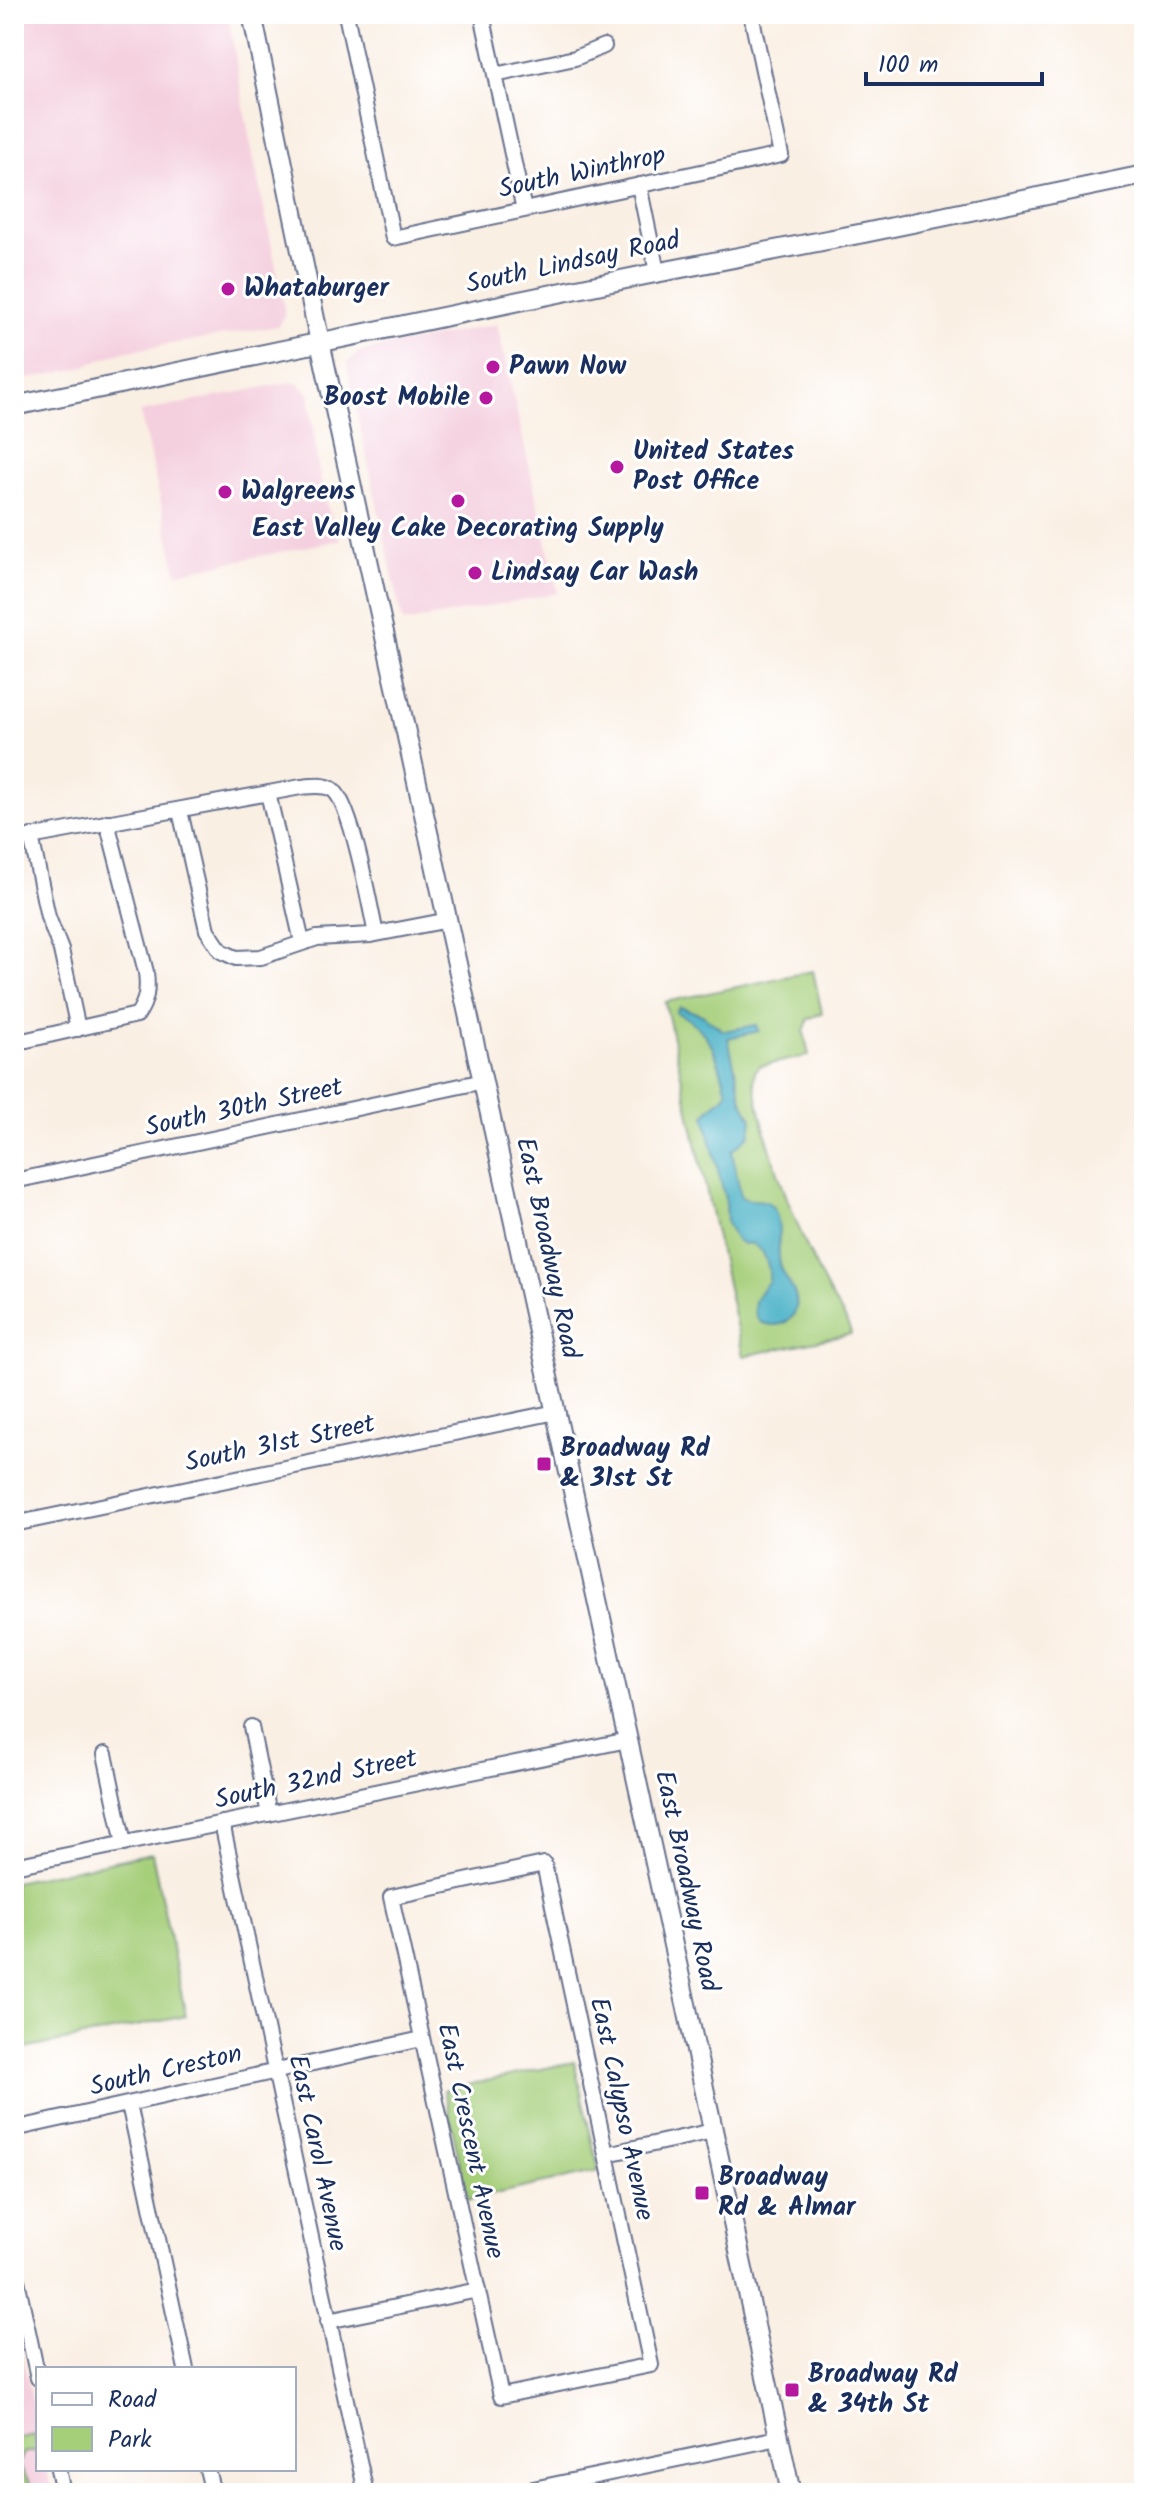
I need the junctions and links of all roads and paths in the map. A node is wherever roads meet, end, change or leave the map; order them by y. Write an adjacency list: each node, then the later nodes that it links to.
1 (252, 14): 11 (main road, East Broadway Road)
2 (346, 14): 9 (street, South Winthrop)
3 (482, 14): 6 (street)
4 (751, 14): 8 (street, South Winthrop)
5 (604, 46): 6 (street)
6 (495, 75): 9 (street)
7 (1144, 175): 10 (main road, South Lindsay Road)
8 (639, 185): 9 (street, South Winthrop); 10 (street)
9 (524, 210)
10 (657, 272): 11 (main road, South Lindsay Road)
11 (321, 342): 12 (main road, South Lindsay Road); 18 (main road, East Broadway Road)
12 (14, 406)
13 (268, 793): 14 (street); 19 (street); 20 (street)
14 (180, 811): 15 (street); 20 (street)
15 (107, 822): 16 (street); 21 (street)
16 (31, 836): 17 (street); 21 (street)
17 (14, 840)
18 (449, 920): 19 (street); 23 (main road, East Broadway Road)
19 (376, 934): 20 (street)
20 (302, 942)
21 (78, 1029): 22 (street)
22 (14, 1040)
23 (484, 1081): 24 (street, South 30th Street); 25 (main road, East Broadway Road)
24 (14, 1181)
25 (556, 1412): 26 (street, South 31st Street); 28 (main road, East Broadway Road)
26 (14, 1524)
27 (251, 1727): 30 (street)
28 (628, 1740): 30 (street, South 32nd Street); 39 (main road, East Broadway Road)
29 (105, 1754): 32 (street)
30 (269, 1814): 31 (street, South 32nd Street)
31 (222, 1823): 32 (street, South 32nd Street); 36 (street, East Carol Avenue)
32 (124, 1844): 33 (street, South 32nd Street)
33 (14, 1866)
34 (391, 1897): 35 (street, East Crescent Avenue); 40 (street, East Calypso Avenue)
35 (422, 2039): 36 (street, South Creston); 42 (street, East Crescent Avenue)
36 (275, 2071): 37 (street, South Creston); 43 (street, East Carol Avenue)
37 (129, 2104): 38 (street, South Creston); 44 (street)
38 (14, 2129)
39 (713, 2131): 40 (street); 47 (main road, East Broadway Road)
40 (607, 2154): 46 (street, East Calypso Avenue)
41 (14, 2266): 45 (street)
42 (478, 2290): 43 (street); 46 (street, East Crescent Avenue)
43 (328, 2321): 52 (street, East Carol Avenue)
44 (186, 2367)
45 (36, 2369)
46 (501, 2396)
47 (778, 2438): 53 (street); 54 (main road, East Broadway Road)
48 (58, 2471): 50 (street)
49 (208, 2471): 51 (street)
50 (63, 2493)
51 (213, 2493)
52 (366, 2493)
53 (514, 2493)
54 (791, 2493)

